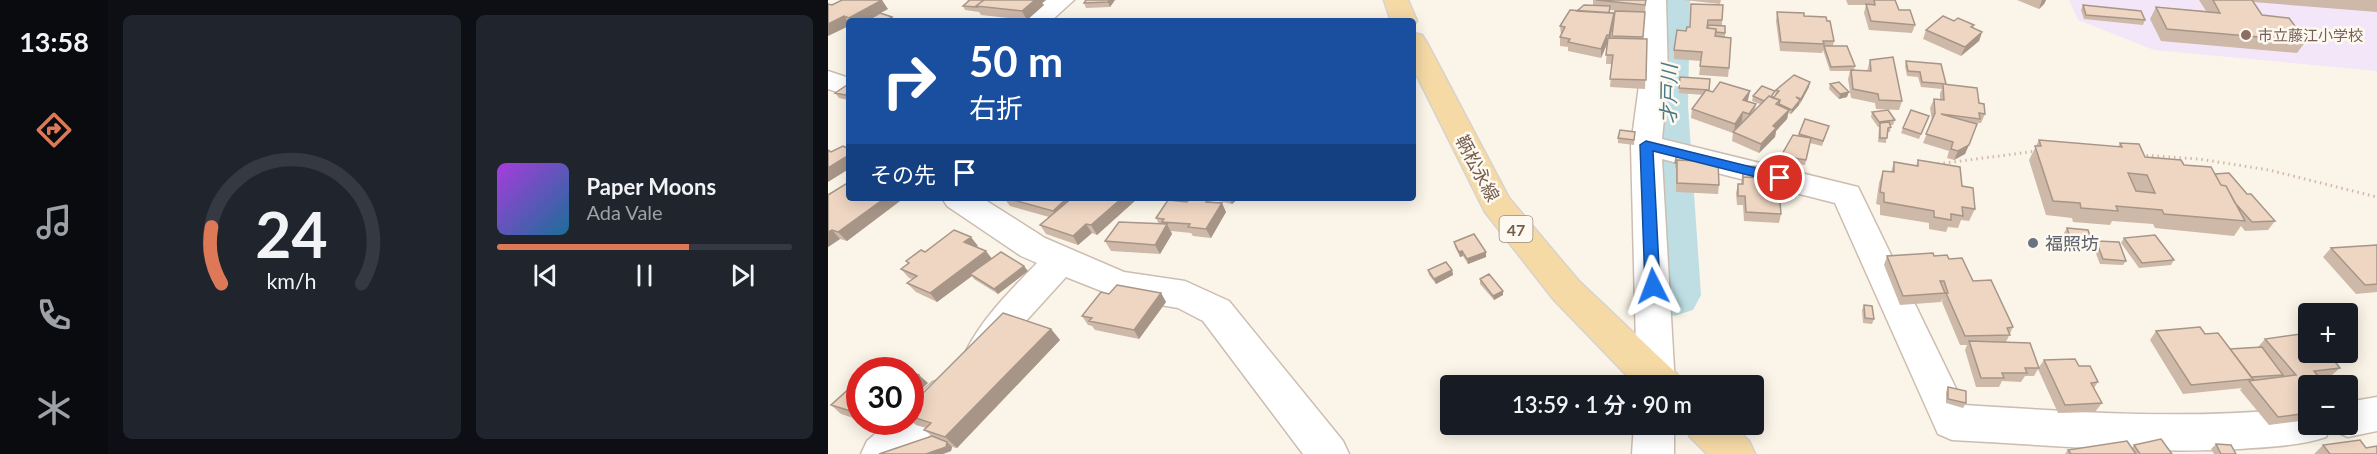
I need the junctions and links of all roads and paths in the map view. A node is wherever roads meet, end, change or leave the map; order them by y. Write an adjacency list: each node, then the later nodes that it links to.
1 (1062, 0): 4 (street)
2 (1396, 0): 5 (main road)
3 (1654, 0): 9 (street)
4 (1039, 18)
5 (1403, 18)
6 (1416, 47): 16 (main road, 鞆松永線 / 47)
7 (828, 79): 8 (street)
8 (846, 87)
9 (1646, 145): 17 (street); 20 (street)
10 (2043, 151): 12 (path)
11 (2131, 154): 13 (path)
12 (1935, 164)
13 (2377, 197)
14 (963, 201): 15 (street)
15 (1061, 260): 23 (street); 24 (street)
16 (1651, 375)
17 (1659, 375)
18 (2377, 414): 19 (street)
19 (2358, 417)
20 (2298, 426)
21 (1654, 435): 25 (street)
22 (1715, 435): 26 (main road)
23 (882, 454)
24 (1328, 454)
25 (1653, 454)
26 (1734, 454)

